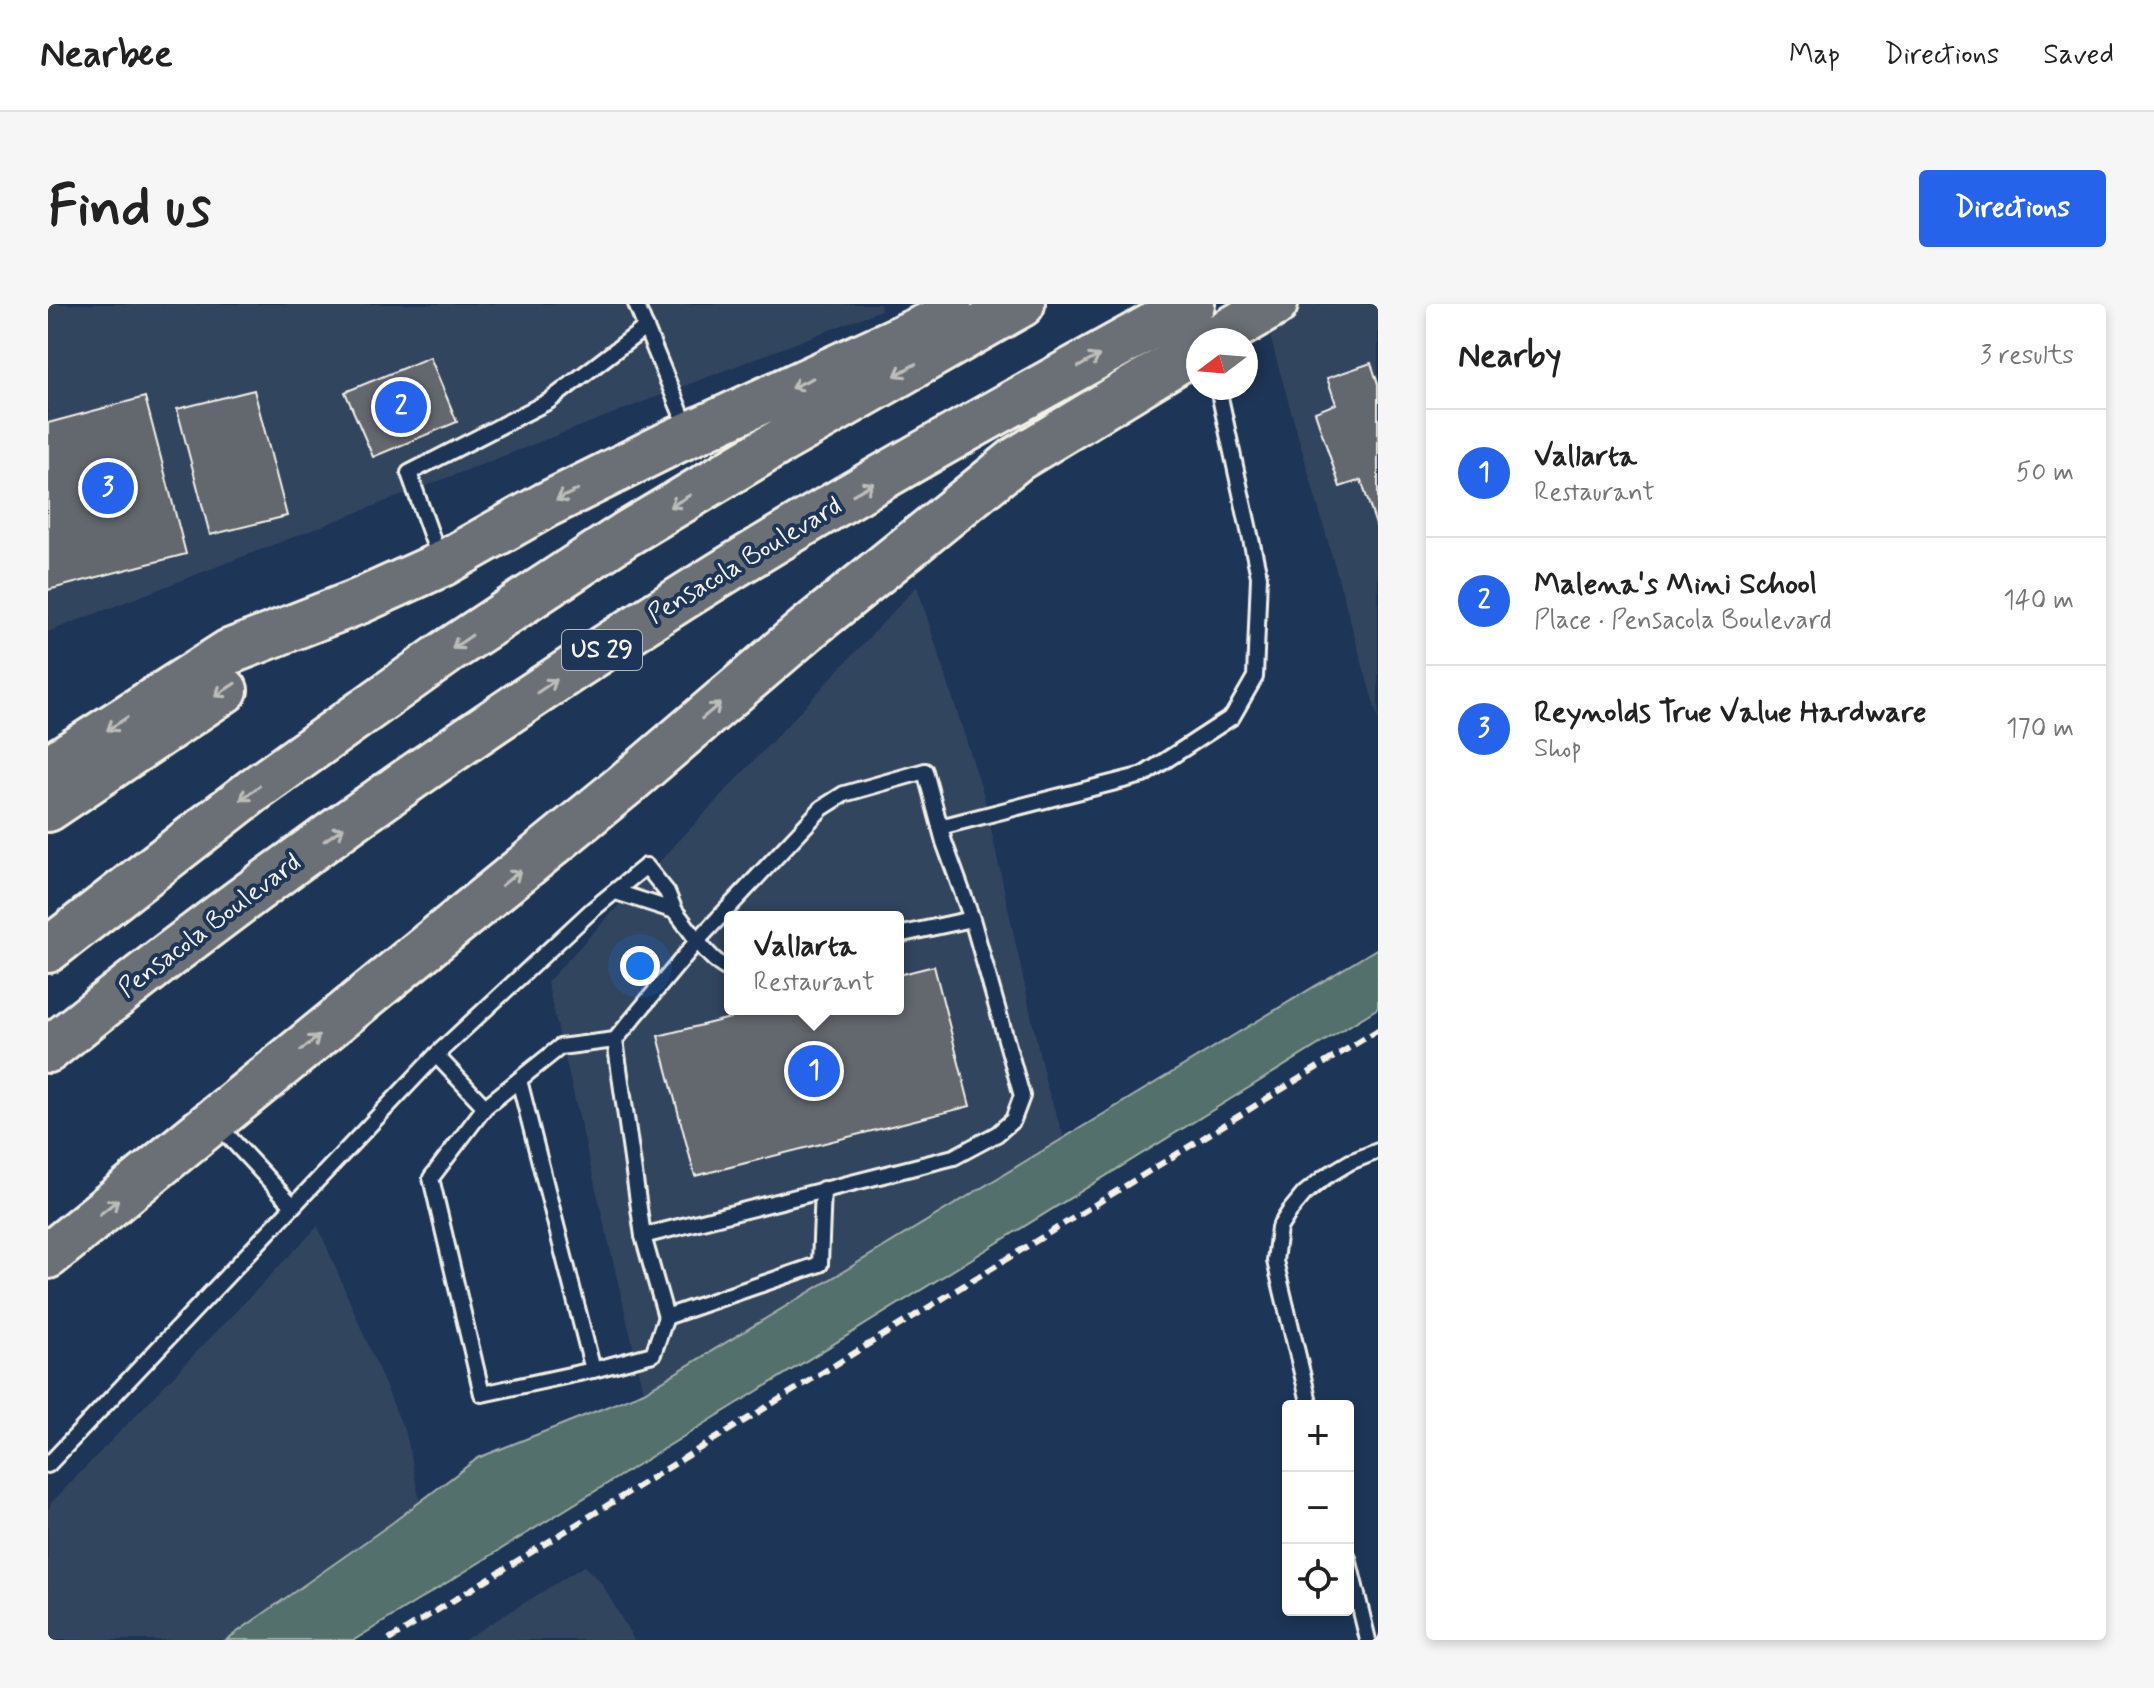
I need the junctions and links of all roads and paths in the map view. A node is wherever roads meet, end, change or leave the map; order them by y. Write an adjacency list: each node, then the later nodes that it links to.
1 (636, 304): 6 (lane)
2 (975, 304): 10 (highway, one-way to 10)
3 (1022, 304): 23 (highway, one-way to 23)
4 (1192, 304): 26 (highway, Pensacola Boulevard / US 29, one-way to 4)
5 (1275, 304): 7 (highway)
6 (646, 327): 10 (lane); 11 (lane)
7 (1234, 328)
8 (1186, 356): 30 (highway, one-way to 8)
9 (1221, 400): 15 (lane)
10 (690, 434): 11 (highway, one-way to 11)
11 (442, 564): 12 (highway)
12 (360, 601): 13 (highway, one-way to 13); 14 (highway, one-way to 14)
13 (48, 768)
14 (48, 809)
15 (940, 827): 18 (lane); 20 (lane)
16 (616, 892): 17 (lane); 17 (lane); 27 (lane)
17 (675, 911): 22 (lane)
18 (725, 911)
19 (724, 912): 22 (lane)
20 (972, 919): 21 (lane); 32 (lane)
21 (904, 934)
22 (698, 940): 24 (lane); 25 (lane)
23 (48, 950)
24 (724, 968)
25 (615, 1040): 28 (lane); 34 (lane)
26 (48, 1050)
27 (436, 1055): 29 (lane); 33 (lane)
28 (519, 1080): 29 (lane); 37 (lane)
29 (485, 1107): 37 (lane)
30 (214, 1121): 33 (lane); 35 (highway, one-way to 30)
31 (1378, 1151): 38 (lane)
32 (823, 1189): 34 (lane); 36 (lane)
33 (293, 1206): 39 (lane)
34 (643, 1236): 36 (lane)
35 (48, 1256)
36 (666, 1317): 37 (lane)
37 (593, 1370)
38 (1309, 1400)
39 (48, 1465)
40 (1354, 1583): 41 (lane)
41 (1368, 1640)

